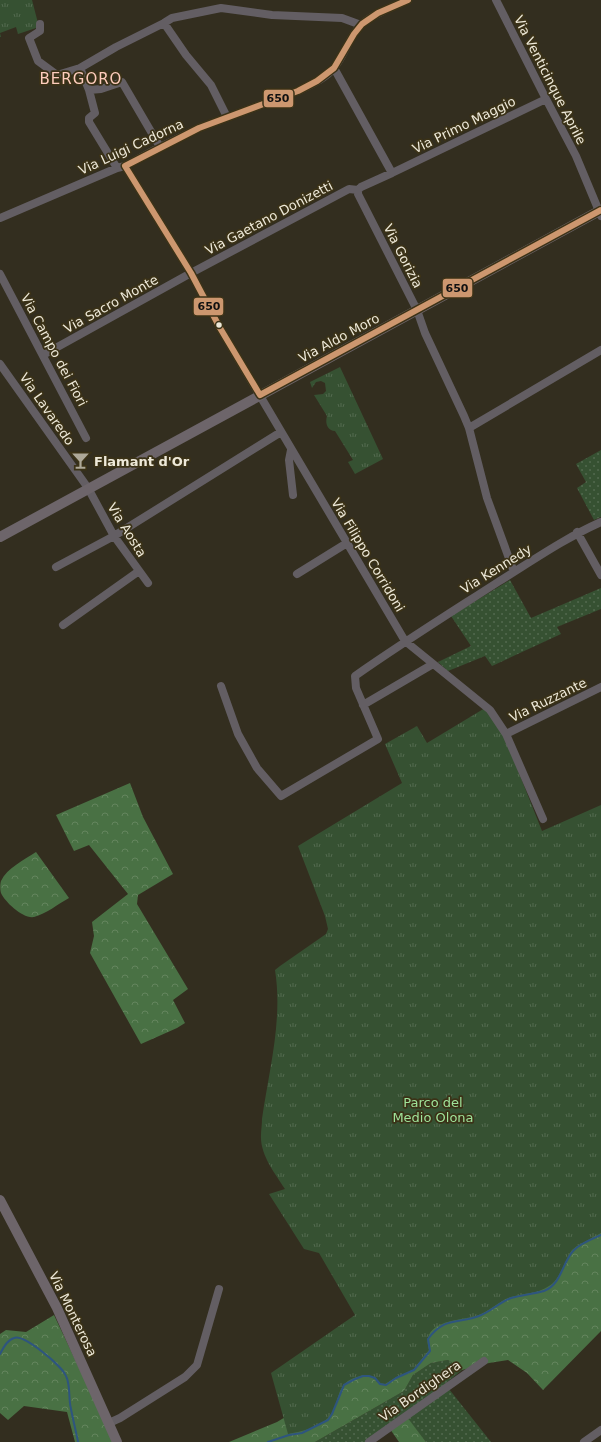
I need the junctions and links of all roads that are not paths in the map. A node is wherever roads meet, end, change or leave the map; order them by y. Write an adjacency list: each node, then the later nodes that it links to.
1 (496, 0): 9 (street, Via Venticinque Aprile)
2 (404, 1): 5 (street)
3 (164, 23): 5 (street); 6 (street); 10 (street)
4 (40, 24): 6 (street)
5 (361, 25): 7 (street, Via Luigi Cadorna)
6 (80, 68): 8 (street)
7 (334, 68): 10 (street, Via Luigi Cadorna); 13 (street)
8 (89, 90): 11 (street); 12 (street, Via Filippo Corridoni)
9 (546, 99): 13 (street, Via Primo Maggio); 15 (street, Via Venticinque Aprile)
10 (226, 117): 11 (street, Via Luigi Cadorna)
11 (160, 147): 12 (street, Via Luigi Cadorna)
12 (121, 167): 16 (street, Via Luigi Cadorna); 17 (street, Via Filippo Corridoni)
13 (392, 173): 14 (street)
14 (358, 190): 17 (street, Via Gaetano Donizetti); 19 (street, Via Gorizia)
15 (600, 212): 19 (main road, Via Aldo Moro)
16 (0, 218)
17 (191, 273): 21 (street, Via Sacro Monte); 23 (street, Via Filippo Corridoni)
18 (0, 274): 21 (street, Via Campo dei Fiori)
19 (417, 310): 23 (main road, Via Aldo Moro); 24 (street, Via Gorizia)
20 (601, 350): 24 (street)
21 (43, 355): 26 (street, Via Campo dei Fiori)
22 (0, 364): 28 (street, Via Lavaredo)
23 (260, 395): 25 (street, Via Filippo Corridoni); 28 (main road, Via Aldo Moro)
24 (469, 428): 37 (street, Via Gorizia)
25 (281, 432): 27 (street, Via Filippo Corridoni); 32 (street)
26 (86, 438)
27 (291, 450): 29 (street); 34 (street, Via Filippo Corridoni)
28 (88, 488): 32 (street, Via Aosta); 33 (main road, Via Aldo Moro)
29 (293, 495)
30 (601, 522): 31 (street, Via Kennedy)
31 (577, 532): 37 (street, Via Kennedy); 39 (street)
32 (114, 536): 35 (street); 36 (street, Via Aosta)
33 (0, 537)
34 (347, 543): 38 (street); 42 (street, Via Filippo Corridoni)
35 (56, 567)
36 (139, 571): 40 (street, Via Aosta); 41 (street)
37 (514, 572): 42 (street, Via Kennedy)
38 (297, 574)
39 (601, 575)
40 (148, 583)
41 (63, 625)
42 (405, 641): 43 (street, Via Filippo Corridoni); 46 (street, Via Kennedy)
43 (433, 664): 46 (street); 47 (street, Via Filippo Corridoni)
44 (221, 686): 46 (street)
45 (601, 687): 47 (street, Via Ruzzante)
46 (363, 705)
47 (506, 734): 48 (street, Via Filippo Corridoni)
48 (543, 819)
49 (0, 1200): 52 (main road, Via Monterosa)
50 (219, 1289): 52 (street)
51 (484, 1360): 55 (street, Via Bordighera)
52 (109, 1423): 54 (main road, Via Monterosa)
53 (601, 1430): 56 (street)
54 (118, 1442)
55 (369, 1442)
56 (584, 1442)

